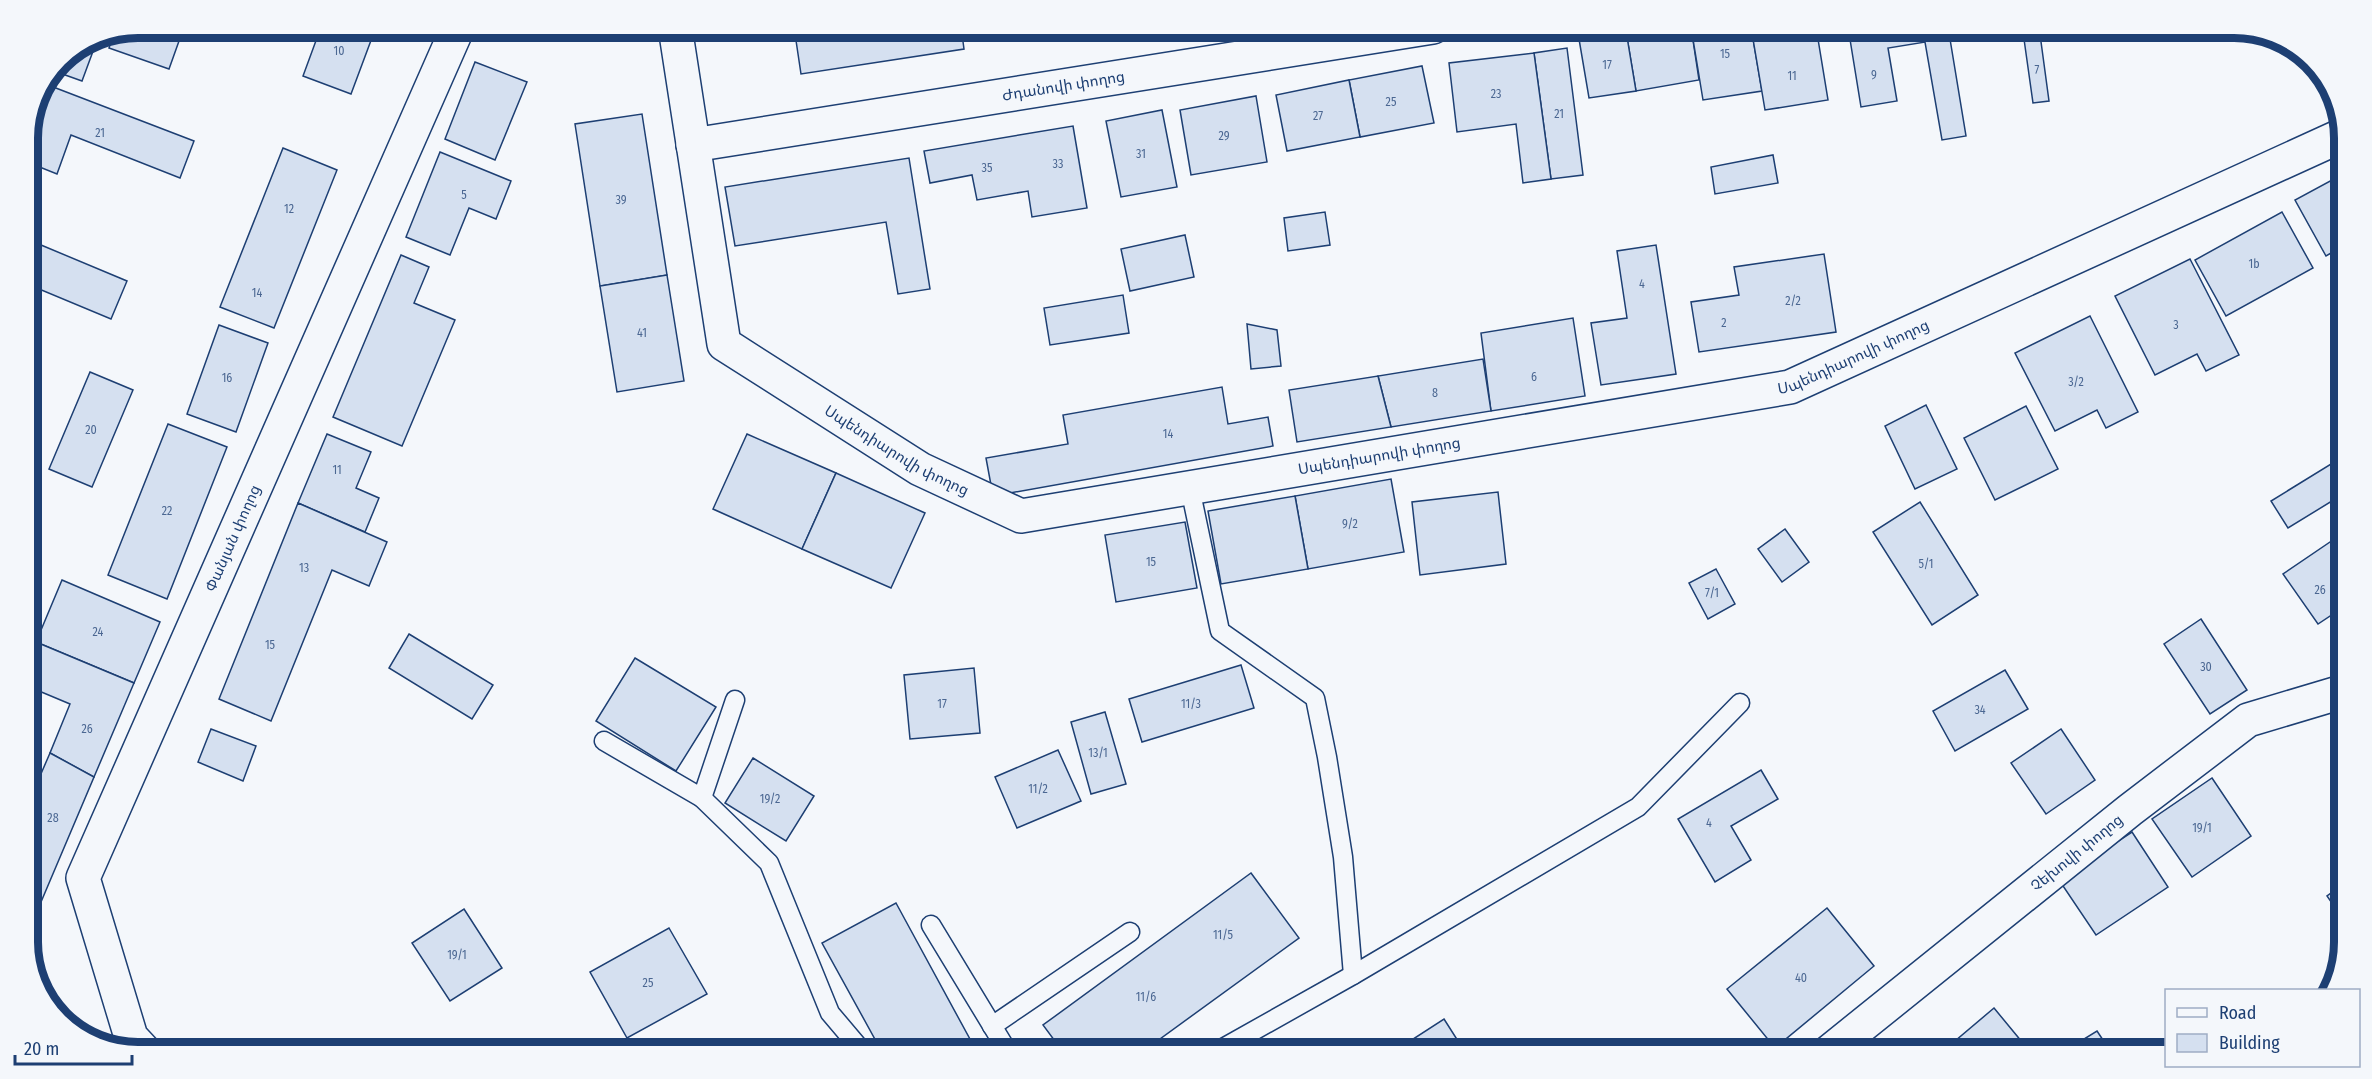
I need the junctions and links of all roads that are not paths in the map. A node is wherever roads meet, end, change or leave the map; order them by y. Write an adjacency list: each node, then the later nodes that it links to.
1 (453, 38): 16 (street, Փանյան փողոց)
2 (677, 38): 5 (street, Սպենդիարովի փողոց)
3 (1364, 38): 5 (street, Ժդանովի փողոց)
4 (2334, 139): 6 (street, Սպենդիարովի փողոց)
5 (693, 145): 6 (street, Սպենդիարովի փողոց)
6 (1190, 488): 14 (lane)
7 (2334, 694): 20 (street, Չեխովի փողոց)
8 (735, 700): 11 (lane)
9 (1740, 703): 14 (lane)
10 (604, 741): 11 (lane)
11 (702, 798): 17 (lane)
12 (931, 925): 15 (lane)
13 (1130, 932): 15 (lane)
14 (1353, 975): 19 (lane)
15 (992, 1026): 18 (lane)
16 (129, 1041)
17 (855, 1042)
18 (1002, 1042)
19 (1234, 1042)
20 (1841, 1042)

